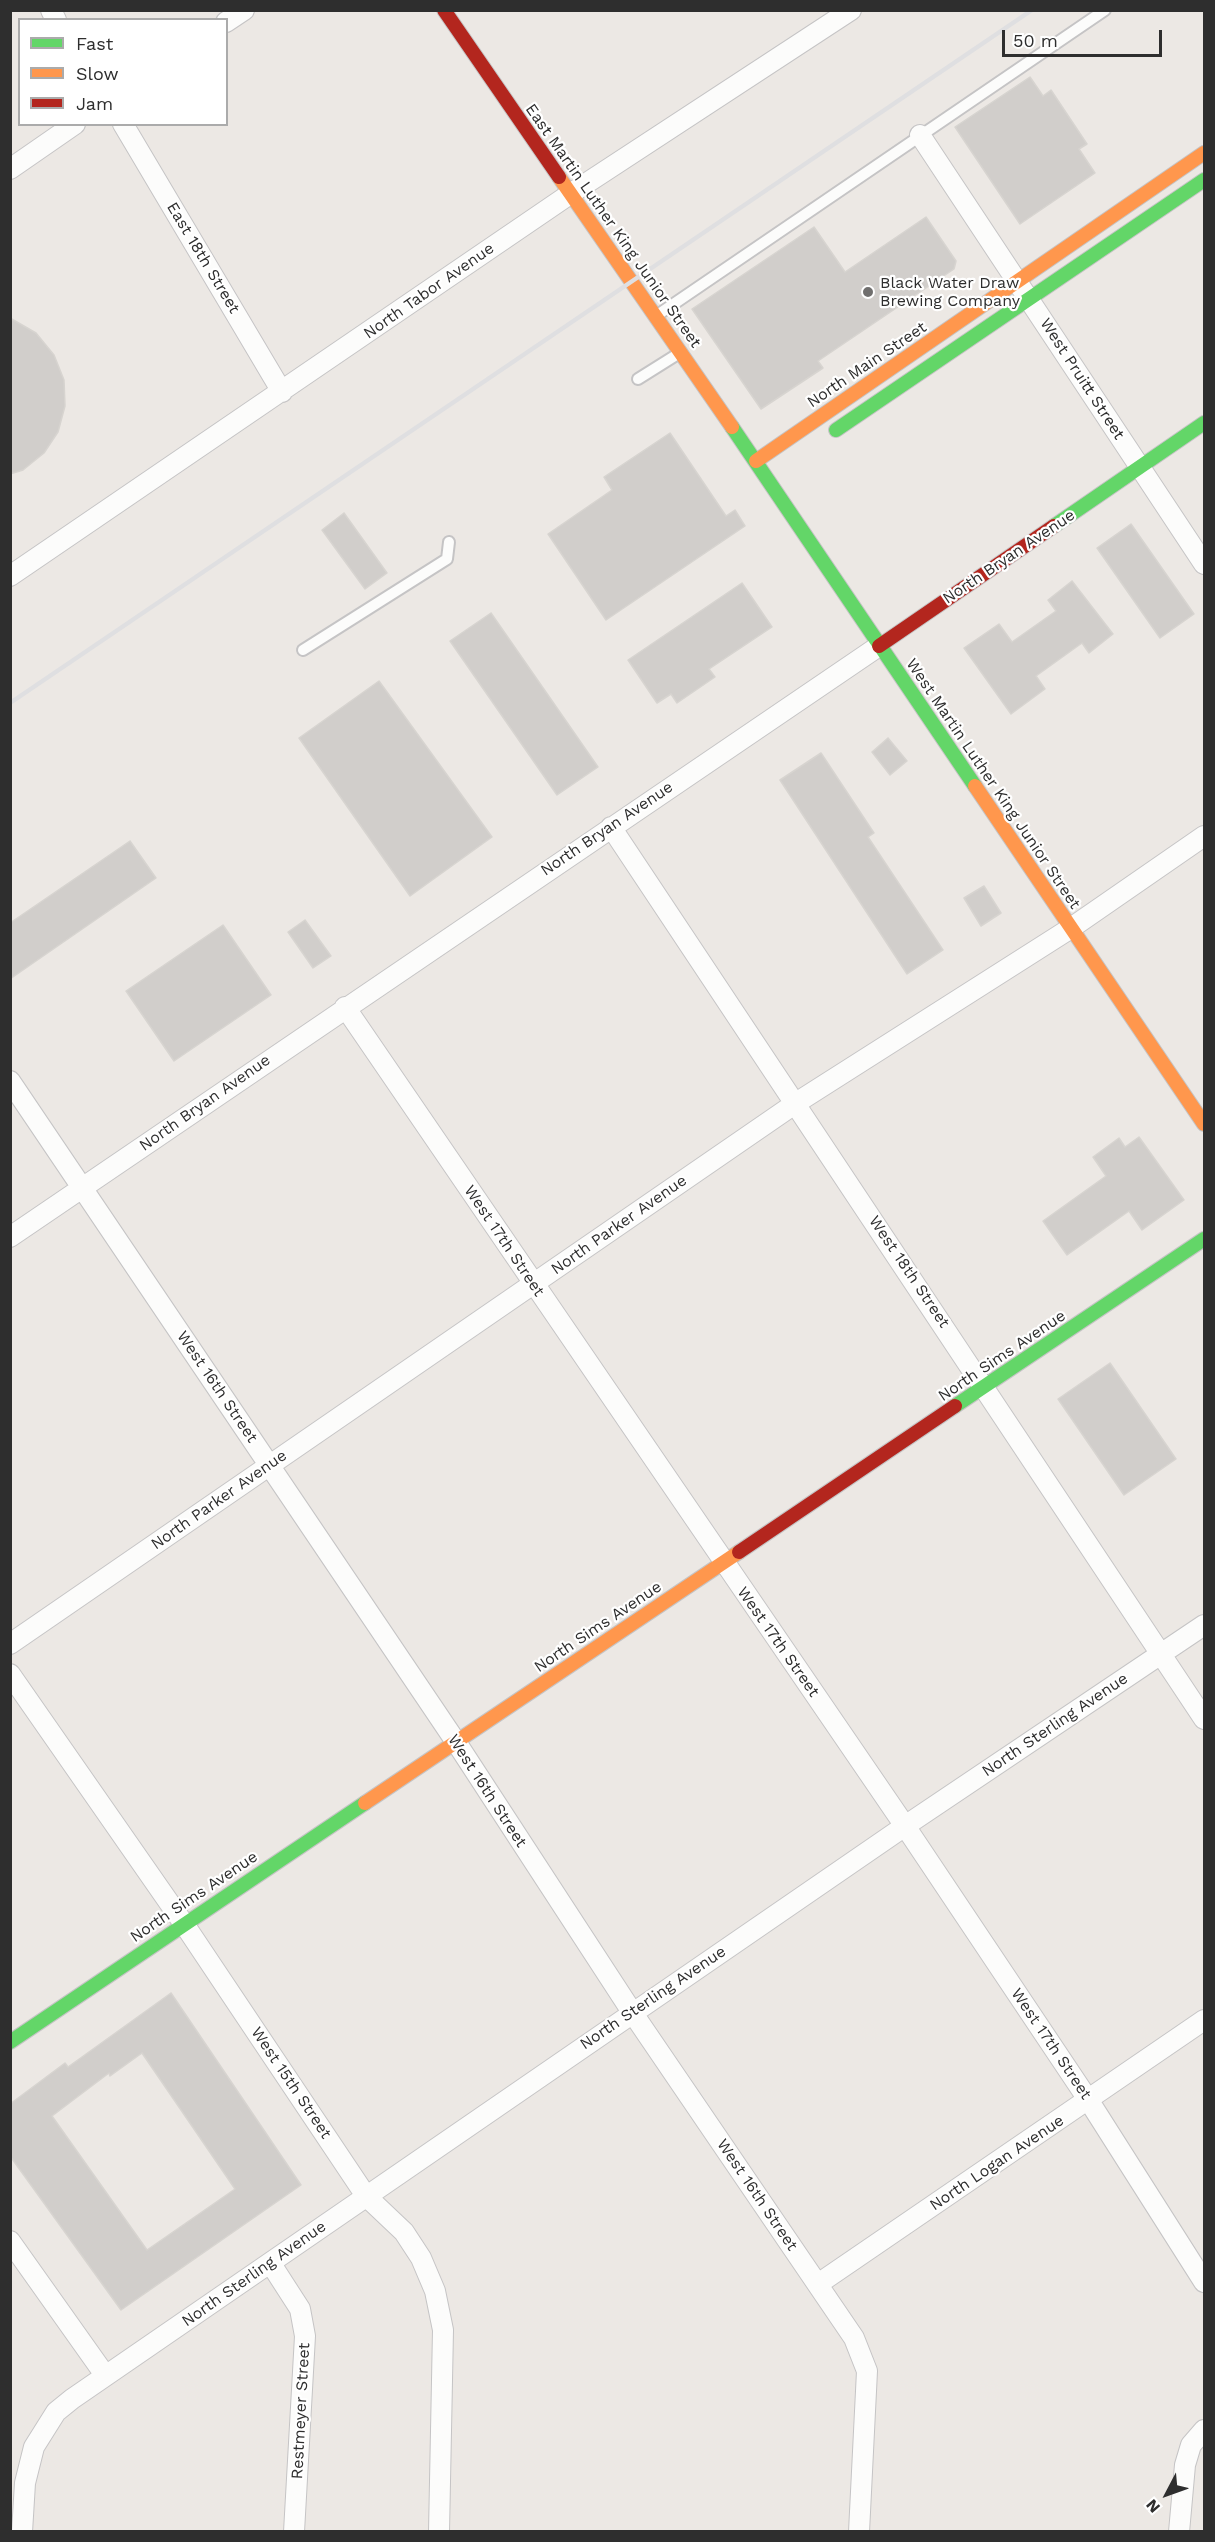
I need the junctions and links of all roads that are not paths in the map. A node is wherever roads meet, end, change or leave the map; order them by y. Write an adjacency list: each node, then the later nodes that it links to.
1 (244, 10): 5 (street)
2 (444, 10): 12 (street, East Martin Luther King Junior Street)
3 (1105, 10): 8 (lane)
4 (843, 13): 12 (street, North Tabor Avenue)
5 (228, 21)
6 (72, 126): 10 (street)
7 (124, 126): 18 (street, East 18th Street)
8 (920, 135): 13 (street, West Pruitt Street); 15 (lane)
9 (1204, 153): 13 (street, North Main Street)
10 (10, 169)
11 (1204, 180): 14 (street)
12 (570, 194): 15 (street, East Martin Luther King Junior Street); 18 (street, North Tabor Avenue)
13 (1018, 281): 14 (street, West Pruitt Street); 21 (street, North Main Street)
14 (1031, 300): 20 (street); 22 (street, West Pruitt Street)
15 (656, 316): 16 (street, East Martin Luther King Junior Street)
16 (681, 352): 17 (lane); 21 (street, East Martin Luther King Junior Street)
17 (638, 379)
18 (282, 392): 25 (street, North Tabor Avenue)
19 (1204, 423): 22 (street, North Bryan Avenue)
20 (825, 437)
21 (756, 460): 26 (street, West Martin Luther King Junior Street)
22 (1139, 467): 24 (street, West Pruitt Street); 26 (street, North Bryan Avenue)
23 (449, 542): 27 (lane)
24 (1204, 564)
25 (10, 576)
26 (879, 646): 28 (street, North Bryan Avenue); 30 (street, West Martin Luther King Junior Street)
27 (303, 650)
28 (611, 826): 31 (street, North Bryan Avenue); 33 (street, West 18th Street)
29 (1204, 836): 30 (street, North Parker Avenue)
30 (1071, 928): 33 (street, North Parker Avenue); 34 (street, West Martin Luther King Junior Street)
31 (345, 1007): 35 (street, North Bryan Avenue); 38 (street, West 17th Street)
32 (10, 1081): 35 (street, West 16th Street)
33 (796, 1103): 38 (street, North Parker Avenue); 39 (street, West 18th Street)
34 (1204, 1124)
35 (83, 1188): 36 (street, North Bryan Avenue); 40 (street, West 16th Street)
36 (10, 1237)
37 (1204, 1239): 39 (street, North Sims Avenue)
38 (534, 1284): 40 (street, North Parker Avenue); 41 (street, West 17th Street)
39 (985, 1387): 41 (street, North Sims Avenue); 44 (street, West 18th Street)
40 (270, 1465): 43 (street, North Parker Avenue); 47 (street, West 16th Street)
41 (723, 1563): 47 (street, North Sims Avenue); 48 (street, West 17th Street)
42 (1204, 1625): 44 (street, North Sterling Avenue)
43 (10, 1644)
44 (1161, 1653): 46 (street, West 18th Street); 48 (street, North Sterling Avenue)
45 (10, 1674): 49 (street, West 15th Street)
46 (1204, 1719)
47 (456, 1742): 49 (street, North Sims Avenue); 50 (street, West 16th Street)
48 (905, 1826): 50 (street, North Sterling Avenue); 53 (street, West 17th Street)
49 (184, 1923): 52 (street, North Sims Avenue); 54 (street, West 15th Street)
50 (632, 2012): 54 (street, North Sterling Avenue); 58 (street, West 16th Street)
51 (1204, 2020): 53 (street, North Logan Avenue)
52 (10, 2042)
53 (1089, 2101): 57 (street, West 17th Street); 58 (street, North Logan Avenue)
54 (366, 2196): 56 (street, North Sterling Avenue); 63 (street, West 15th Street)
55 (10, 2241): 59 (street)
56 (271, 2264): 59 (street, North Sterling Avenue); 62 (street, Restmeyer Street)
57 (1204, 2282)
58 (818, 2284): 64 (street, West 16th Street)
59 (105, 2375): 61 (street, North Sterling Avenue)
60 (1204, 2430): 65 (street)
61 (22, 2532)
62 (294, 2532)
63 (439, 2532)
64 (859, 2532)
65 (1179, 2532)

